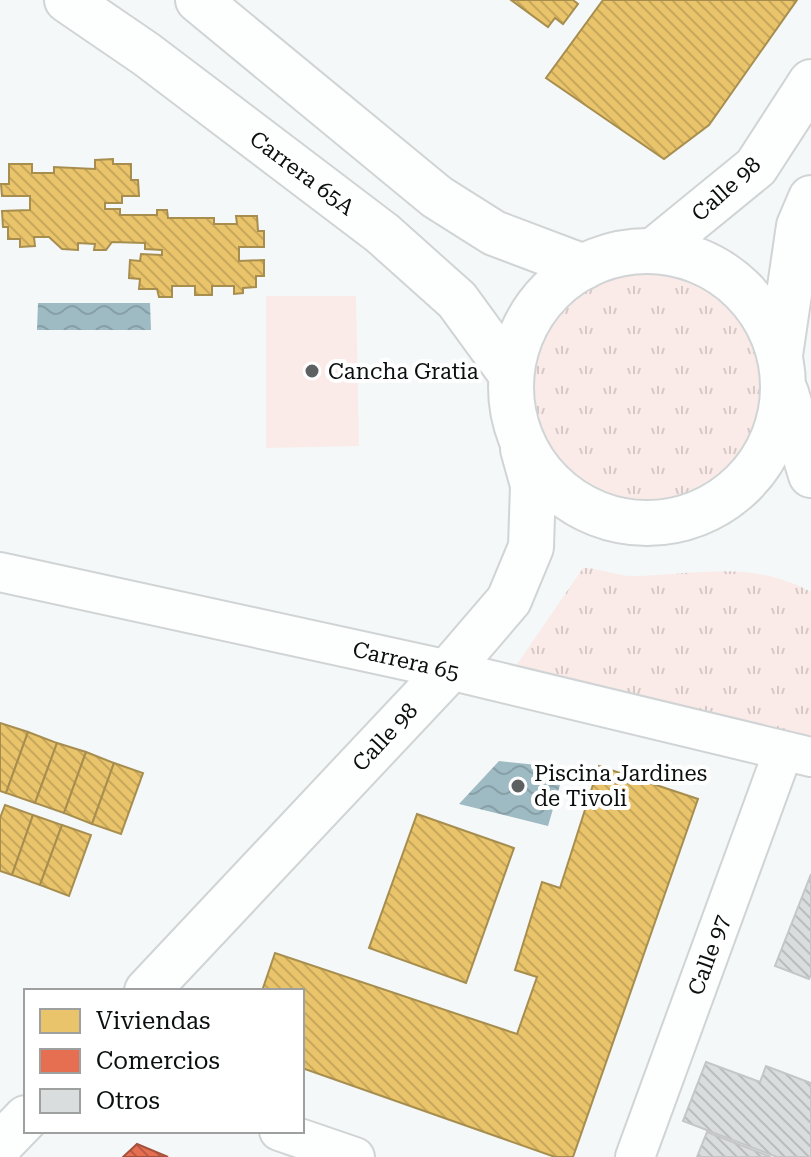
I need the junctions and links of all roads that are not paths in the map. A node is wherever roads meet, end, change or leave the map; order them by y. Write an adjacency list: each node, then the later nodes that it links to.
1 (67, 0): 8 (street, Carrera 65A)
2 (198, 0): 6 (street)
3 (811, 82): 5 (street, Calle 98)
4 (811, 198): 7 (street)
5 (658, 247): 6 (street); 7 (street)
6 (584, 267): 8 (street)
7 (782, 370): 9 (street); 10 (street)
8 (511, 374): 9 (street)
9 (521, 442): 12 (street, Calle 98)
10 (811, 475)
11 (0, 572): 12 (street, Carrera 65)
12 (449, 670): 13 (street, Carrera 65); 14 (street, Calle 98)
13 (797, 755): 19 (street, Calle 97)
14 (149, 989)
15 (24, 1120): 17 (street)
16 (285, 1133): 18 (street)
17 (0, 1145)
18 (355, 1157)
19 (635, 1157)

